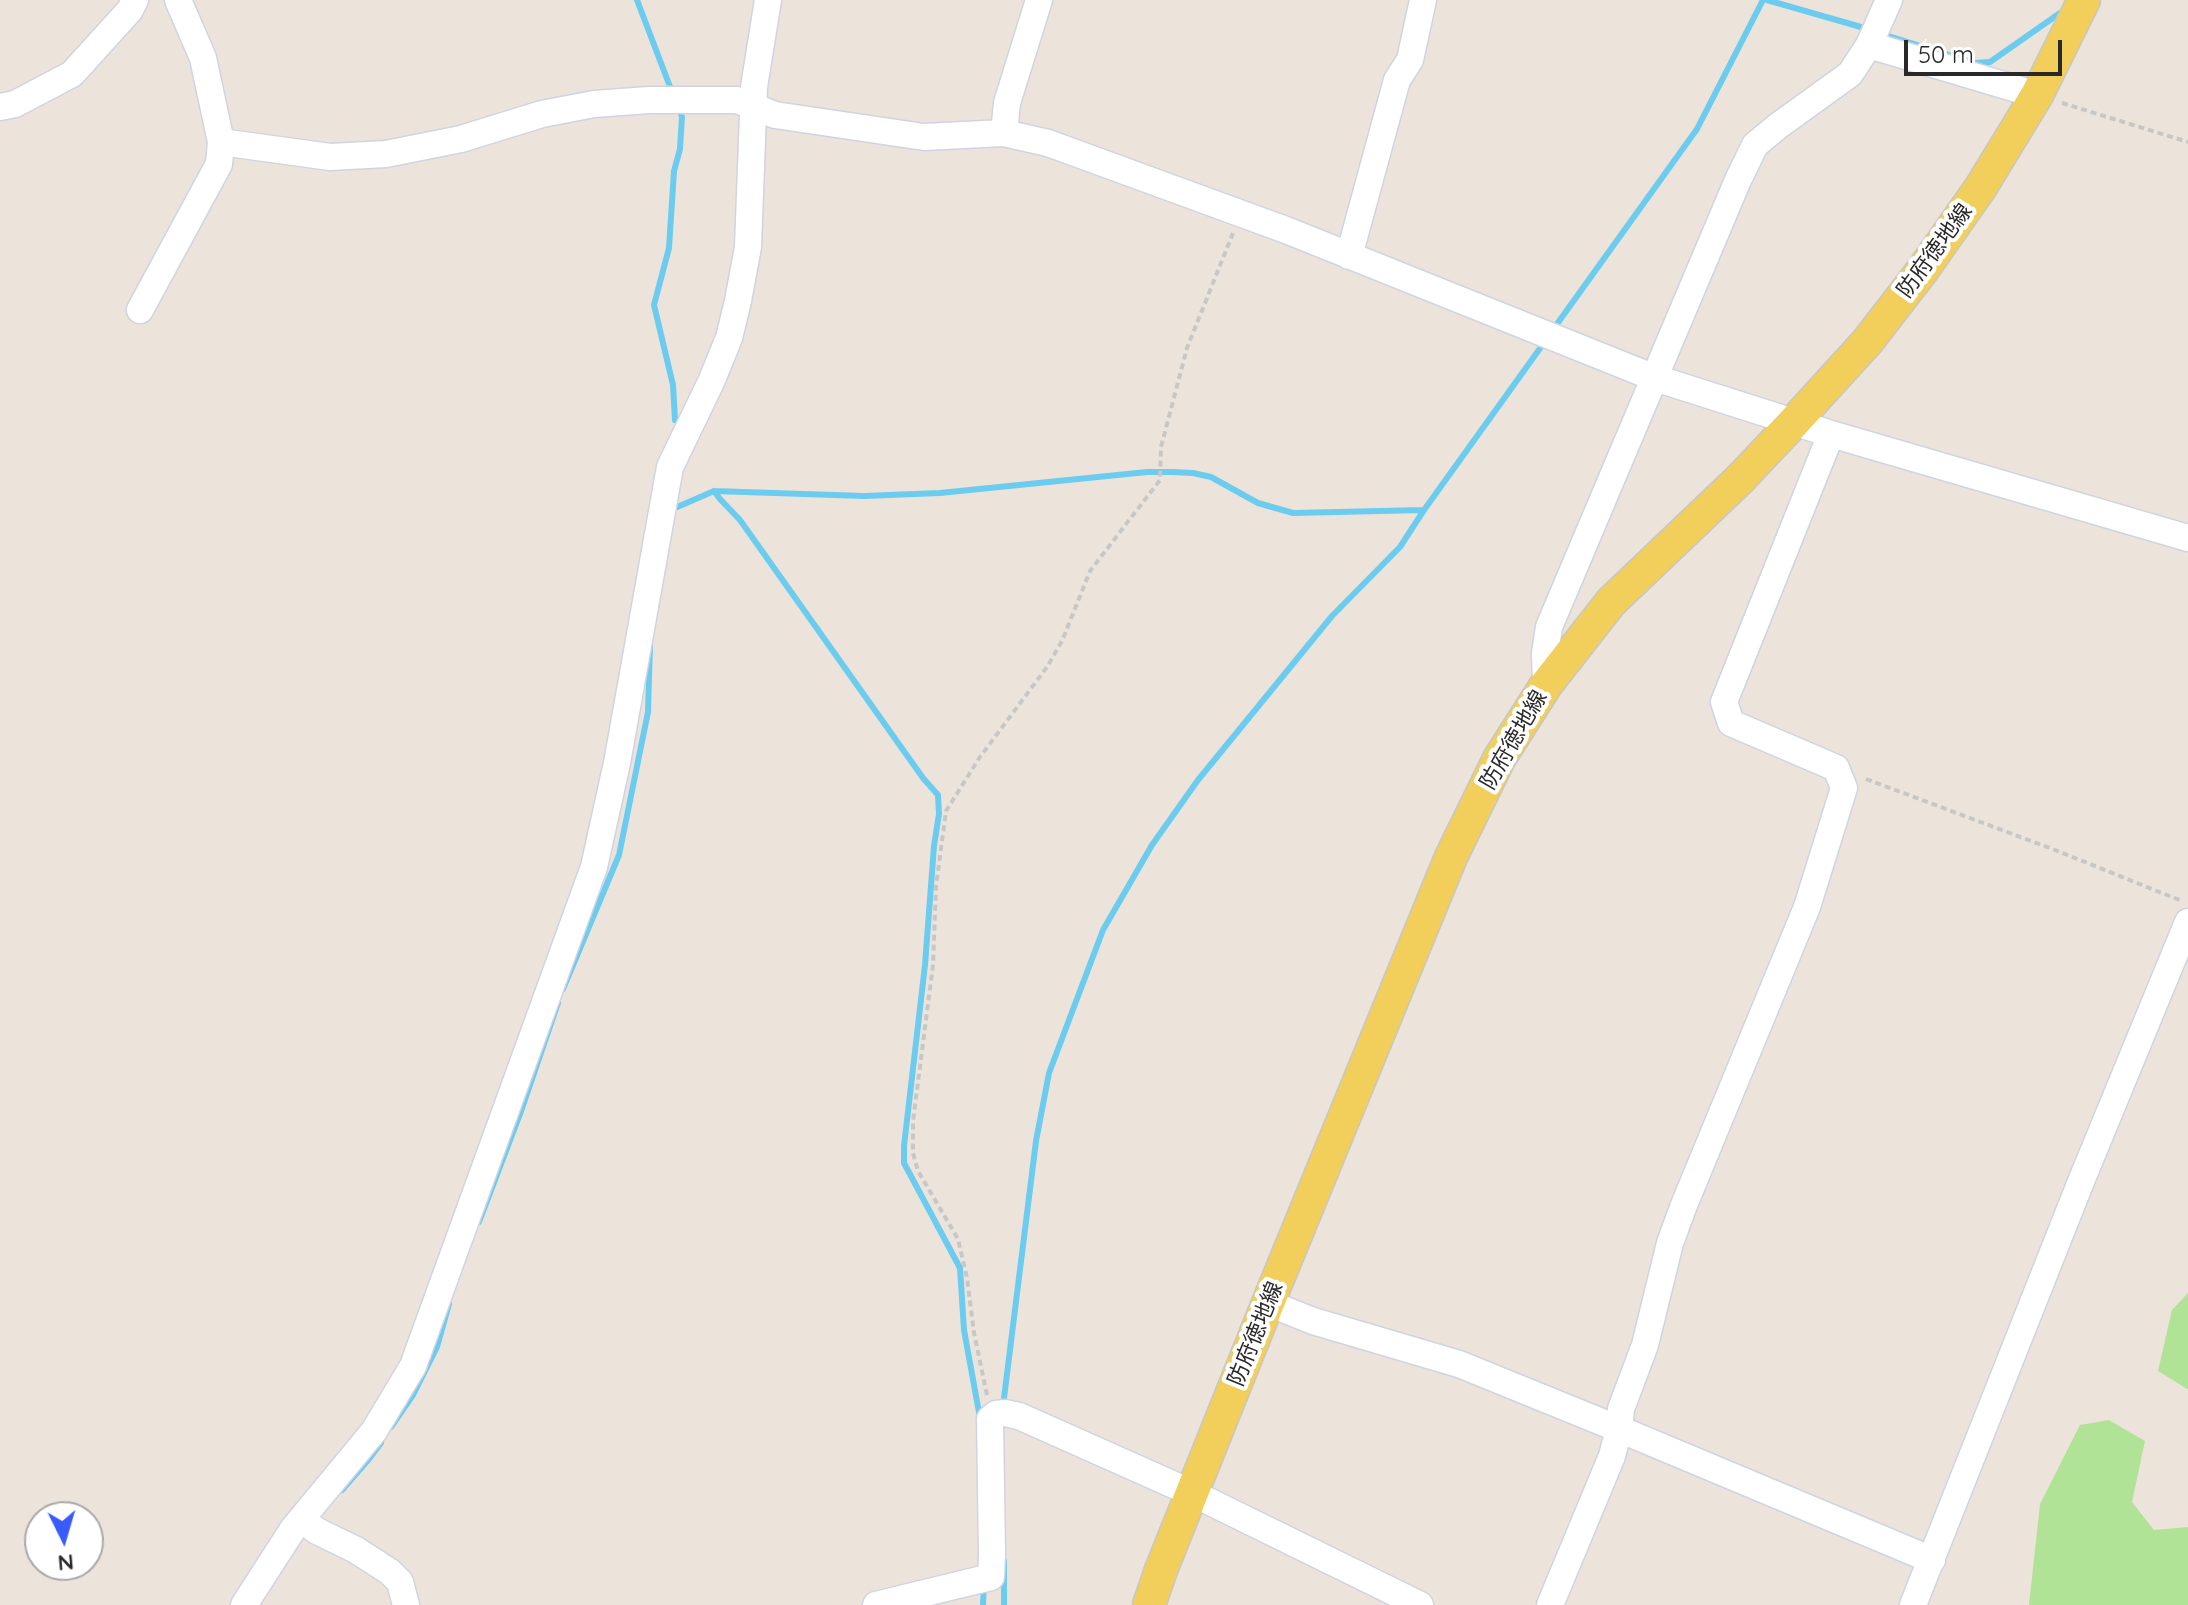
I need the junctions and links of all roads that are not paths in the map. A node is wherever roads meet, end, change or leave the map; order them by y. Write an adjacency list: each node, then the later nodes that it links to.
1 (135, 0): 10 (street)
2 (178, 0): 13 (street)
3 (768, 0): 11 (street)
4 (1039, 0): 12 (street)
5 (1423, 0): 14 (street)
6 (1889, 0): 8 (street)
7 (2084, 0): 9 (main road, 防府徳地線)
8 (1869, 45): 9 (street); 16 (street)
9 (2037, 95): 17 (main road, 防府徳地線)
10 (0, 107)
11 (753, 107): 12 (street); 13 (street); 25 (street)
12 (1004, 133): 14 (street)
13 (221, 142): 15 (street)
14 (1349, 256): 16 (street)
15 (140, 310)
16 (1655, 378): 17 (street); 20 (street)
17 (1794, 422): 18 (street); 20 (main road, 防府徳地線)
18 (1831, 434): 19 (street); 23 (street)
19 (2188, 538)
20 (1546, 685): 22 (main road, 防府徳地線)
21 (2188, 922): 26 (street)
22 (1268, 1303): 23 (street); 24 (main road, 防府徳地線)
23 (1619, 1429): 26 (street); 32 (street)
24 (1192, 1493): 29 (street); 30 (main road, 防府徳地線); 31 (street)
25 (308, 1524): 27 (street); 28 (street)
26 (1932, 1560): 33 (street)
27 (244, 1605)
28 (406, 1605)
29 (876, 1605)
30 (1149, 1605)
31 (1420, 1605)
32 (1550, 1605)
33 (1913, 1605)

